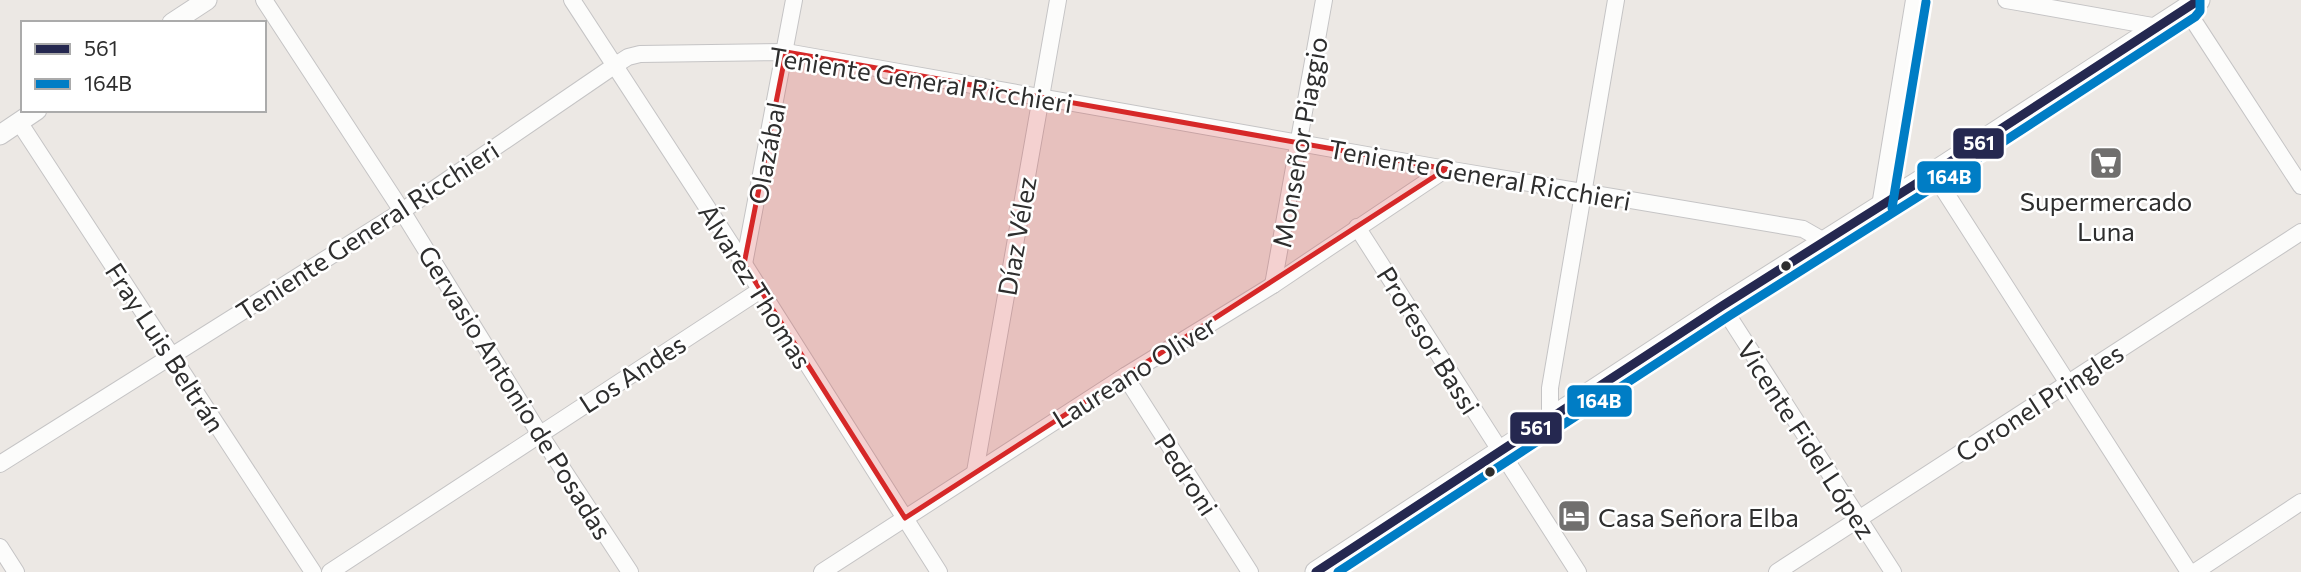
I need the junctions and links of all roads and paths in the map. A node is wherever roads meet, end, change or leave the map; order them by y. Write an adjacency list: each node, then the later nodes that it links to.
1 (207, 0): 11 (street)
2 (264, 0): 25 (street, Gervasio Antonio de Posadas)
3 (572, 0): 14 (street, Álvarez Thomas)
4 (794, 0): 13 (street, Olazábal)
5 (1058, 0): 15 (street, Díaz Vélez)
6 (1324, 0): 19 (street, Monseñor Piaggio)
7 (1616, 0): 23 (street)
8 (1914, 0): 24 (street)
9 (2006, 0): 12 (street)
10 (2192, 2): 12 (main road); 22 (street)
11 (175, 21)
12 (2158, 26): 21 (main road)
13 (786, 52): 14 (street, Teniente General Ricchieri); 15 (street, Teniente General Ricchieri); 29 (street, Olazábal)
14 (614, 66): 25 (street, Teniente General Ricchieri); 29 (street, Álvarez Thomas)
15 (1041, 99): 19 (street, Teniente General Ricchieri); 40 (street, Díaz Vélez)
16 (34, 112): 17 (street)
17 (19, 122): 18 (street); 33 (street, Fray Luis Beltrán)
18 (0, 135)
19 (1299, 142): 20 (street, Teniente General Ricchieri); 30 (street, Monseñor Piaggio)
20 (1446, 169): 23 (street, Teniente General Ricchieri); 26 (street, Laureano Oliver)
21 (1933, 173): 24 (main road); 35 (street)
22 (2301, 186)
23 (1584, 193): 28 (street, Teniente General Ricchieri); 36 (street)
24 (1880, 206): 28 (main road)
25 (402, 211): 33 (street, Teniente General Ricchieri); 37 (street, Gervasio Antonio de Posadas)
26 (1357, 228): 30 (street, Laureano Oliver); 38 (street, Profesor Bassi)
27 (2301, 232): 35 (street, Coronel Pringles)
28 (1824, 241): 32 (main road)
29 (744, 264): 31 (street, Álvarez Thomas)
30 (1273, 285): 34 (street, Laureano Oliver)
31 (759, 291): 37 (street, Los Andes); 42 (street, Álvarez Thomas)
32 (1722, 306): 36 (main road); 43 (street, Vicente Fidel López)
33 (172, 356): 39 (street, Teniente General Ricchieri); 46 (street, Fray Luis Beltrán)
34 (1125, 376): 40 (street, Laureano Oliver); 51 (street, Pedroni)
35 (2067, 384): 43 (street, Coronel Pringles); 56 (street)
36 (1550, 420): 38 (main road)
37 (539, 433): 47 (street, Los Andes); 48 (street, Gervasio Antonio de Posadas)
38 (1500, 453): 52 (main road); 53 (street, Profesor Bassi)
39 (0, 464)
40 (975, 472): 42 (street, Laureano Oliver)
41 (2301, 502): 57 (street)
42 (905, 518): 49 (street, Laureano Oliver); 50 (street, Álvarez Thomas)
43 (1859, 519): 54 (street, Coronel Pringles); 55 (street, Vicente Fidel López)
44 (0, 547): 45 (street)
45 (16, 572)
46 (313, 572)
47 (330, 572)
48 (630, 572)
49 (822, 572)
50 (939, 572)
51 (1250, 572)
52 (1316, 572)
53 (1578, 572)
54 (1777, 572)
55 (1893, 572)
56 (2189, 572)
57 (2194, 572)

